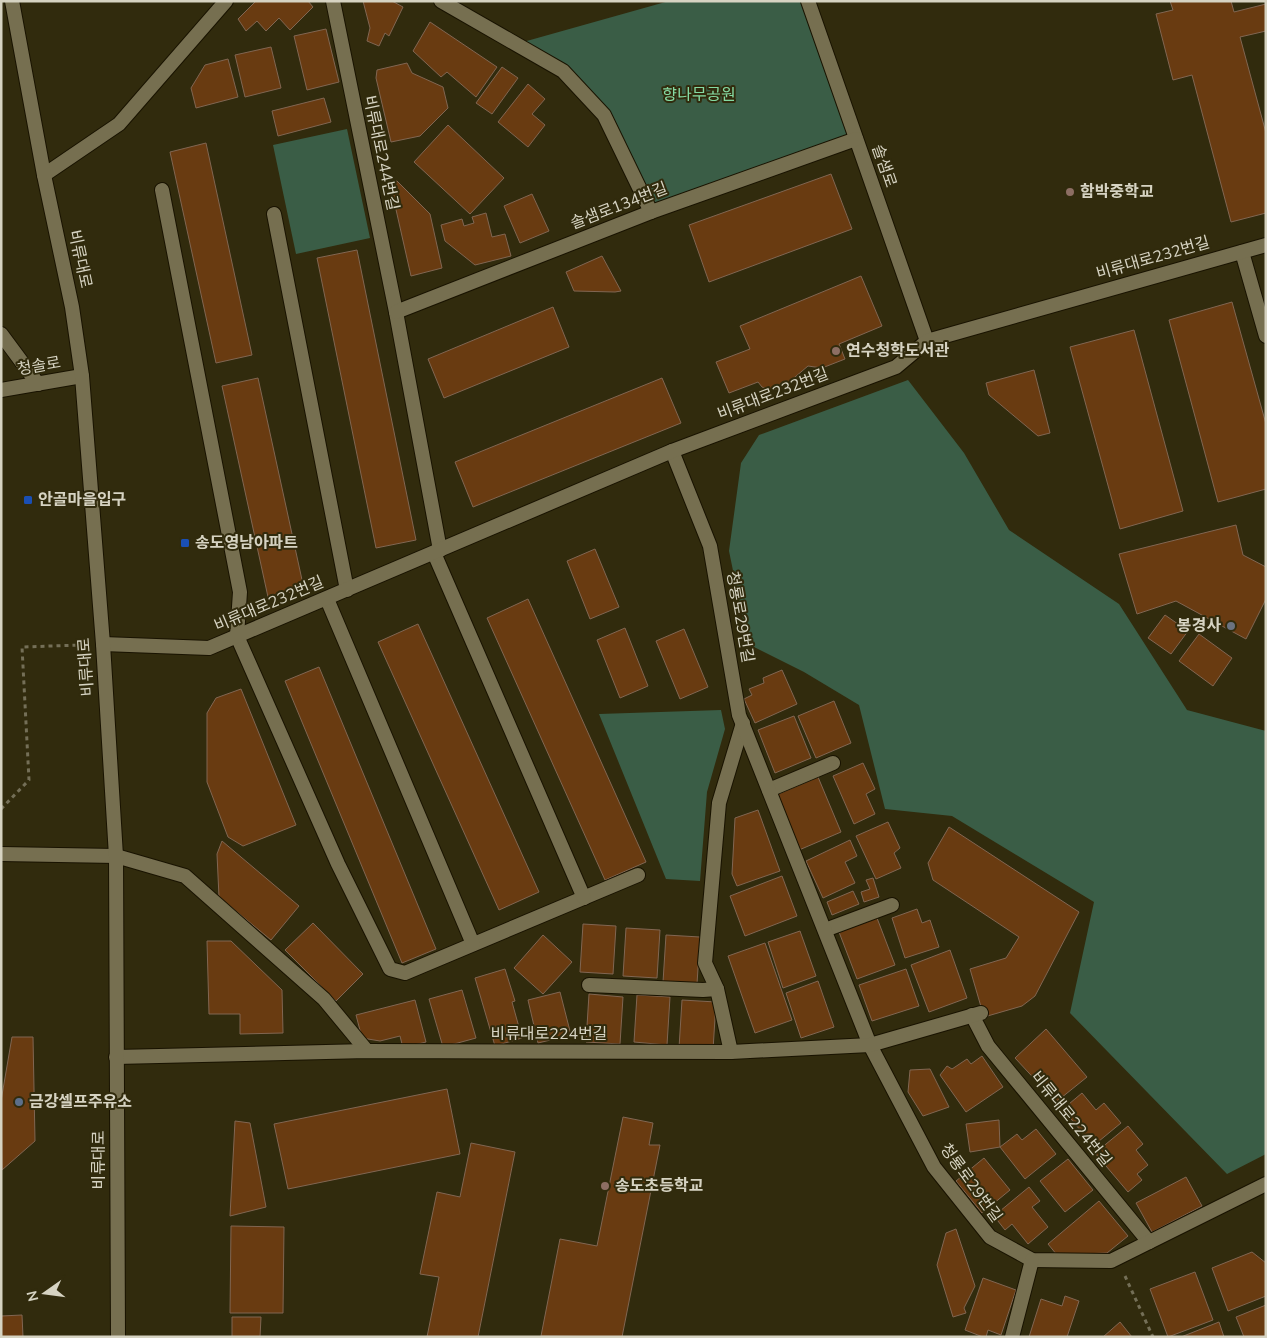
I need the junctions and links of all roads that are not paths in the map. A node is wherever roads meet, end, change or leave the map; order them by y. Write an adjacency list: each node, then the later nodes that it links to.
1 (12, 1): 7 (street, 비류대로)
2 (226, 1): 7 (street)
3 (333, 1): 13 (street, 비류대로244번길)
4 (441, 1): 9 (street)
5 (808, 1): 6 (street, 솔샘로)
6 (856, 139): 9 (street, 솔샘로134번길); 16 (street, 솔샘로)
7 (44, 175): 17 (street, 비류대로)
8 (162, 190): 24 (street)
9 (651, 212): 13 (street, 솔샘로134번길)
10 (274, 214): 22 (street)
11 (1266, 245): 12 (street, 비류대로232번길)
12 (1242, 252): 15 (street); 16 (street, 비류대로232번길)
13 (396, 312): 21 (street)
14 (1, 334): 18 (street)
15 (1266, 336)
16 (927, 341): 20 (street, 비류대로232번길)
17 (82, 376): 18 (street, 청솔로); 25 (street, 비류대로)
18 (38, 384): 19 (street, 청솔로)
19 (1, 390)
20 (672, 451): 21 (street, 비류대로232번길); 26 (street, 청룡로29번길)
21 (437, 552): 22 (street, 비류대로232번길); 32 (street)
22 (347, 590): 23 (street, 비류대로232번길)
23 (327, 598): 24 (street, 비류대로232번길); 35 (street)
24 (237, 636): 25 (street, 비류대로232번길); 35 (street)
25 (103, 644): 30 (street, 비류대로)
26 (743, 723): 28 (street, 청룡로29번길); 37 (street)
27 (833, 763): 28 (street)
28 (769, 790): 34 (street, 청룡로29번길)
29 (1, 854): 30 (street)
30 (116, 856): 39 (street); 41 (street, 비류대로)
31 (638, 875): 32 (street)
32 (584, 898): 35 (street)
33 (892, 905): 34 (street)
34 (825, 930): 38 (street, 청룡로29번길)
35 (473, 944)
36 (589, 985): 37 (street)
37 (717, 989): 40 (street)
38 (870, 1045): 40 (street, 비류대로224번길); 43 (street, 비류대로224번길); 44 (street, 청룡로29번길)
39 (366, 1051): 40 (street, 비류대로224번길); 41 (street, 비류대로224번길)
40 (731, 1052)
41 (116, 1058): 45 (street, 비류대로)
42 (1266, 1184): 43 (street, 청룡로29번길)
43 (1149, 1242): 44 (street, 청룡로29번길)
44 (1032, 1260): 46 (street)
45 (118, 1337)
46 (1012, 1337)

